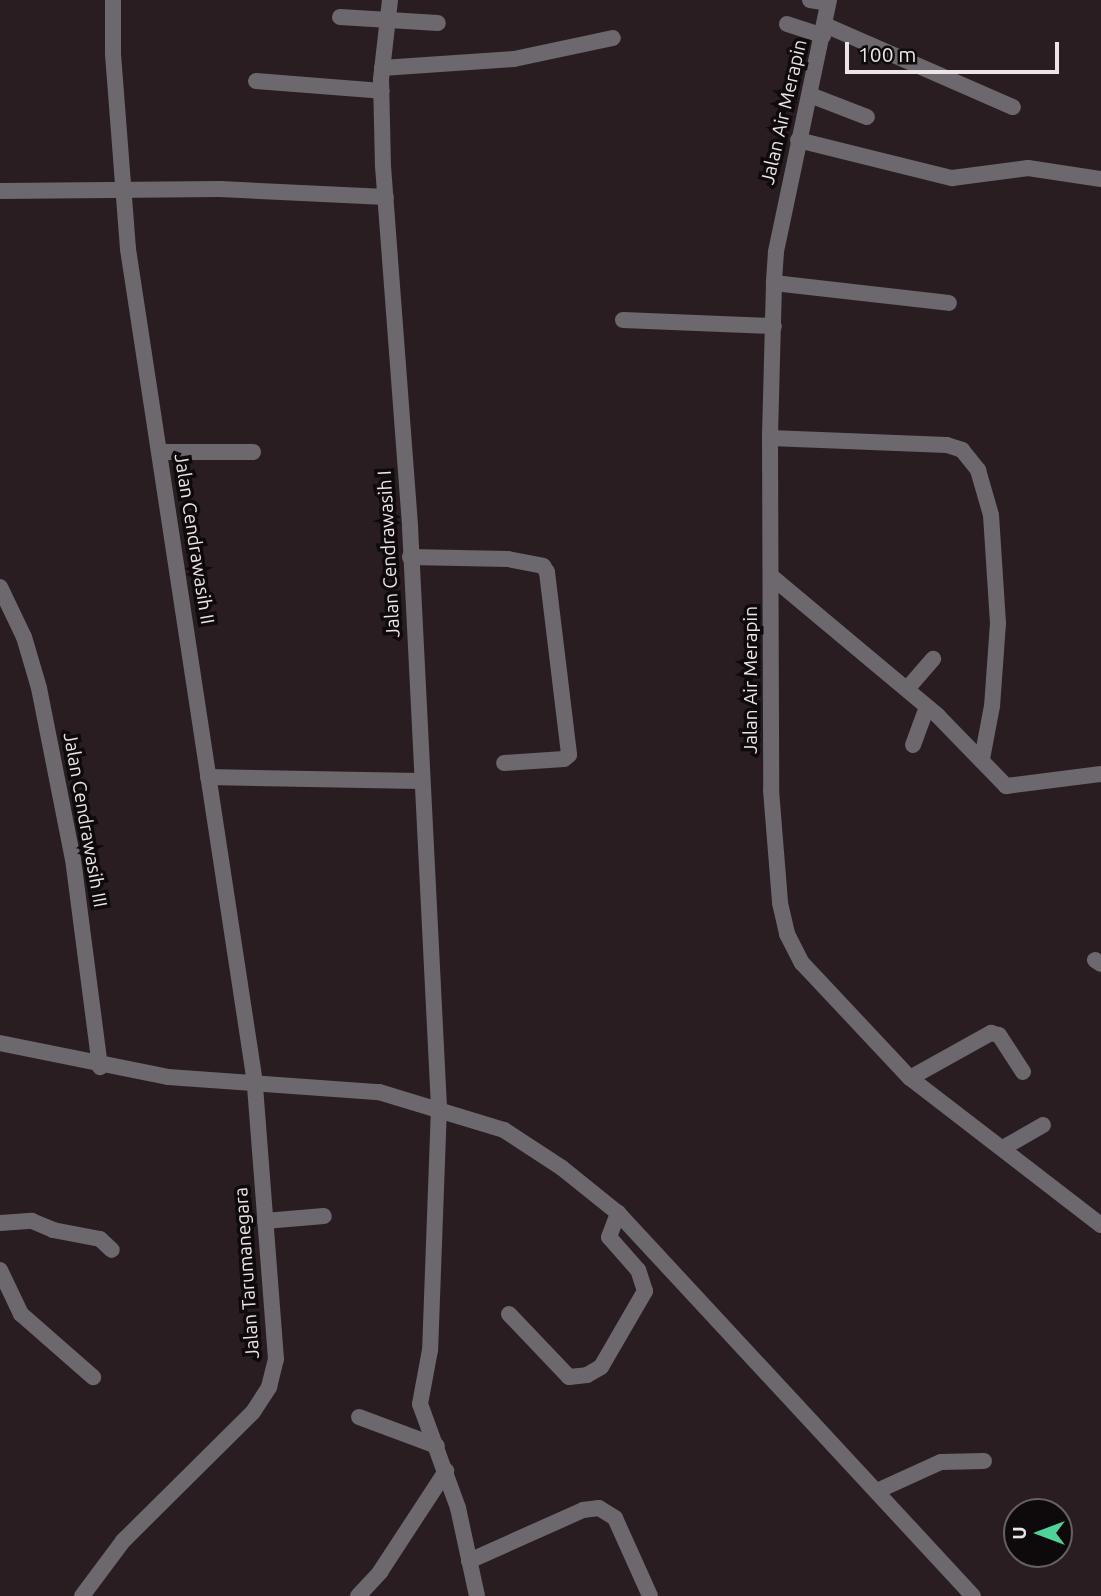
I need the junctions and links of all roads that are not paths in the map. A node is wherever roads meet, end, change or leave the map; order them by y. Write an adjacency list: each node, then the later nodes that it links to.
1 (113, 0): 19 (street, Jalan Cendrawasih II)
2 (390, 0): 6 (street, Jalan Cendrawasih I)
3 (810, 0): 4 (street)
4 (829, 1): 9 (street, Jalan Air Merapin)
5 (340, 17): 6 (street)
6 (387, 20): 7 (street); 11 (street, Jalan Cendrawasih I)
7 (438, 23)
8 (787, 24): 9 (street)
9 (824, 31): 14 (street, Jalan Air Merapin); 15 (street)
10 (613, 38): 11 (street)
11 (382, 68): 13 (street, Jalan Cendrawasih I)
12 (256, 81): 13 (street)
13 (382, 91): 21 (street, Jalan Cendrawasih I)
14 (810, 95): 16 (street); 17 (street, Jalan Air Merapin)
15 (1013, 107)
16 (867, 117)
17 (799, 140): 18 (street); 22 (street, Jalan Air Merapin)
18 (1101, 179)
19 (122, 190): 20 (street); 21 (street); 27 (street, Jalan Cendrawasih II)
20 (0, 191)
21 (386, 197): 29 (street, Jalan Cendrawasih I)
22 (774, 282): 23 (street); 25 (street, Jalan Air Merapin)
23 (949, 303)
24 (623, 320): 25 (street)
25 (774, 326): 26 (street, Jalan Air Merapin)
26 (770, 438): 30 (street, Jalan Air Merapin); 36 (street)
27 (160, 452): 28 (street); 39 (street, Jalan Cendrawasih II)
28 (253, 452)
29 (410, 557): 37 (street); 40 (street, Jalan Cendrawasih I)
30 (772, 577): 33 (street); 44 (street, Jalan Air Merapin)
31 (0, 587): 42 (street, Jalan Cendrawasih III)
32 (933, 659): 33 (street)
33 (906, 689): 34 (street)
34 (927, 707): 35 (street); 36 (street)
35 (913, 745)
36 (982, 758): 38 (street)
37 (504, 763)
38 (1101, 776)
39 (208, 777): 40 (street); 45 (street, Jalan Cendrawasih II)
40 (420, 781): 46 (street, Jalan Cendrawasih I)
41 (0, 1043): 42 (street)
42 (100, 1067): 45 (street)
43 (1023, 1072): 44 (street)
44 (910, 1078): 48 (street, Jalan Air Merapin)
45 (255, 1083): 46 (street); 51 (street, Jalan Tarumanegara)
46 (439, 1107): 49 (street); 59 (street, Jalan Cendrawasih I)
47 (1043, 1125): 48 (street)
48 (1003, 1148): 53 (street, Jalan Air Merapin)
49 (618, 1213): 56 (street); 62 (street)
50 (324, 1216): 51 (street)
51 (265, 1221): 64 (street, Jalan Tarumanegara)
52 (0, 1223): 54 (street)
53 (1101, 1225)
54 (111, 1250)
55 (0, 1270): 57 (street)
56 (509, 1314)
57 (93, 1377)
58 (359, 1417): 59 (street)
59 (437, 1446): 61 (street, Jalan Cendrawasih I)
60 (984, 1461): 62 (street)
61 (446, 1471): 63 (street, Jalan Cendrawasih I); 65 (street)
62 (877, 1491): 68 (street)
63 (469, 1561): 66 (street, Jalan Cendrawasih I); 67 (street)
64 (82, 1596)
65 (358, 1596)
66 (477, 1596)
67 (650, 1596)
68 (974, 1596)

